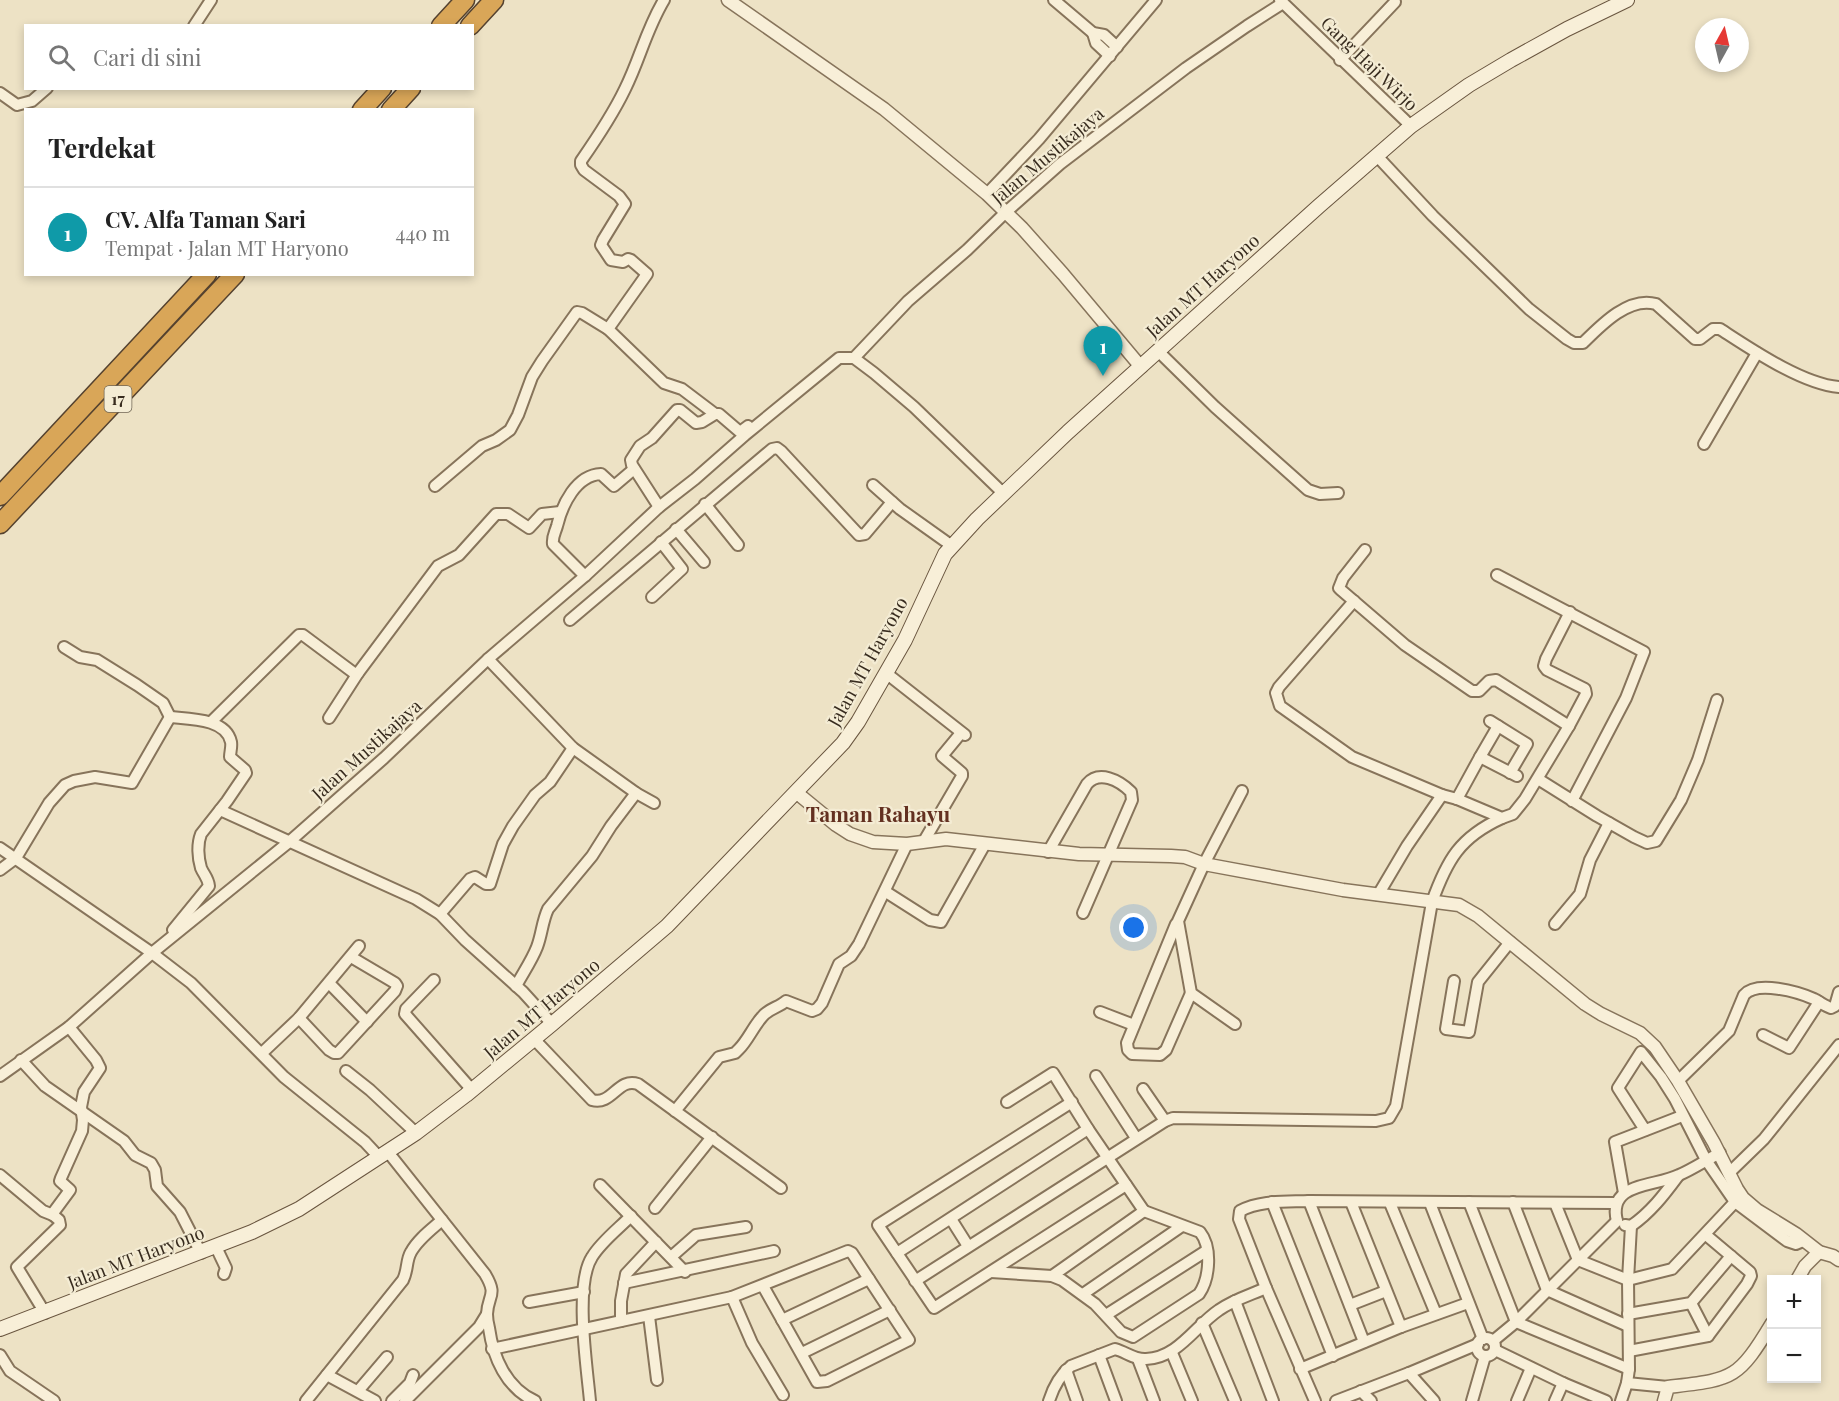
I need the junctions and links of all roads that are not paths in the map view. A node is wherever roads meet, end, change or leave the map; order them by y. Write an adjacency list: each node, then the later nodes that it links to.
1 (211, 0): 11 (street)
2 (465, 0): 12 (highway)
3 (494, 0): 13 (highway)
4 (664, 0): 28 (street)
5 (728, 0): 24 (street)
6 (1054, 0): 14 (street)
7 (1156, 0): 14 (street)
8 (1627, 0): 22 (main road, Jalan MT Haryono)
9 (1282, 2): 15 (street, Gang Haji Wirjo); 25 (street, Jalan Mustikajaya)
10 (1395, 2): 15 (street)
11 (195, 24)
12 (443, 24)
13 (472, 24)
14 (1114, 51): 24 (street)
15 (1340, 60): 22 (street, Gang Haji Wirjo)
16 (45, 90): 19 (street)
17 (380, 90): 20 (highway)
18 (409, 90): 21 (highway)
19 (0, 93)
20 (364, 108)
21 (393, 108)
22 (1411, 126): 23 (main road, Jalan MT Haryono)
23 (1377, 156): 29 (main road, Jalan MT Haryono); 30 (street)
24 (987, 194): 25 (street)
25 (1006, 212): 31 (street, Jalan Mustikajaya); 32 (street)
26 (205, 276): 41 (highway, 17)
27 (233, 276): 46 (highway, 17)
28 (608, 328): 34 (street); 38 (street)
29 (1158, 351): 32 (main road, Jalan MT Haryono); 39 (street)
30 (1757, 353): 33 (street); 35 (street)
31 (849, 357): 34 (street); 40 (street); 44 (street, Jalan Mustikajaya)
32 (1141, 367): 40 (main road, Jalan MT Haryono)
33 (1839, 387)
34 (715, 414): 36 (street)
35 (1704, 444)
36 (634, 469): 44 (street); 45 (street)
37 (873, 484): 42 (street)
38 (435, 486)
39 (1338, 493)
40 (1004, 495): 50 (main road, Jalan MT Haryono)
41 (0, 496)
42 (892, 502): 43 (street); 50 (street)
43 (705, 504): 47 (street); 49 (street)
44 (659, 507): 54 (street, Jalan Mustikajaya)
45 (560, 512): 54 (street); 61 (street)
46 (0, 524)
47 (676, 529): 48 (street); 52 (street)
48 (661, 542): 55 (street); 58 (street)
49 (738, 545)
50 (952, 546): 62 (main road, Jalan MT Haryono)
51 (1365, 550): 56 (street)
52 (704, 562)
53 (1497, 575): 57 (street)
54 (585, 576): 60 (street, Jalan Mustikajaya)
55 (652, 597)
56 (1354, 601): 67 (street); 74 (street)
57 (1570, 612): 67 (street); 76 (street)
58 (570, 620)
59 (63, 647): 64 (street)
60 (488, 659): 68 (street); 82 (street, Jalan Mustikajaya)
61 (358, 673): 65 (street); 66 (street)
62 (886, 673): 72 (main road, Jalan MT Haryono); 81 (street)
63 (1717, 700): 80 (street)
64 (170, 717): 66 (street); 88 (street)
65 (329, 718)
66 (211, 722): 78 (street)
67 (1569, 726): 70 (street)
68 (573, 748): 73 (street); 95 (street)
69 (1480, 757): 69 (street); 75 (street)
70 (1538, 779): 76 (street); 79 (street)
71 (1242, 791): 89 (street)
72 (797, 793): 83 (street); 113 (main road, Jalan MT Haryono)
73 (636, 794): 77 (street); 106 (street)
74 (1442, 795): 75 (street); 92 (street)
75 (1457, 799): 79 (street)
76 (1572, 801): 80 (street)
77 (654, 803)
78 (220, 810): 82 (street); 99 (street)
79 (1502, 818): 93 (street)
80 (1609, 823): 97 (street)
81 (924, 841): 83 (street); 84 (street)
82 (289, 842): 95 (street); 99 (street, Jalan Mustikajaya)
83 (908, 844): 91 (street)
84 (986, 844): 86 (street); 91 (street)
85 (0, 848): 88 (street)
86 (1048, 852): 87 (street); 87 (street)
87 (1107, 856): 89 (street); 94 (street)
88 (16, 858): 90 (street); 101 (street)
89 (1204, 864): 92 (street); 96 (street)
90 (0, 870)
91 (886, 892): 131 (street)
92 (1378, 895): 93 (street)
93 (1432, 902): 98 (street); 133 (street)
94 (1083, 913)
95 (440, 914): 106 (street)
96 (1178, 921): 108 (street); 115 (street)
97 (1555, 924)
98 (1510, 942): 104 (street); 125 (street)
99 (164, 943): 101 (street, Jalan Mustikajaya)
100 (359, 946): 102 (street)
101 (152, 953): 116 (street, Jalan Mustikajaya); 120 (street)
102 (351, 957): 105 (street); 112 (street)
103 (434, 980): 127 (street)
104 (1454, 981)
105 (329, 983): 111 (street); 112 (street)
106 (516, 986): 113 (street)
107 (1839, 992): 109 (street)
108 (1191, 993): 114 (street); 115 (street)
109 (1819, 1002): 117 (street); 125 (street)
110 (1100, 1012): 115 (street)
111 (299, 1018): 112 (street); 120 (street)
112 (368, 1022)
113 (552, 1024): 118 (main road, Jalan MT Haryono)
114 (1235, 1024)
115 (1134, 1025)
116 (69, 1027): 121 (street, Jalan Mustikajaya); 130 (street)
117 (1763, 1035)
118 (534, 1039): 127 (main road, Jalan MT Haryono); 131 (street)
119 (1839, 1045): 143 (street)
120 (262, 1053): 140 (street)
121 (21, 1060): 123 (street, Jalan Mustikajaya); 130 (street)
122 (346, 1071): 136 (street)
123 (0, 1076)
124 (1096, 1076): 138 (street)
125 (1678, 1081): 139 (street)
126 (1143, 1089): 133 (street)
127 (472, 1090): 136 (main road, Jalan MT Haryono)
128 (1007, 1102): 129 (street)
129 (1072, 1102): 134 (street); 179 (street)
130 (82, 1111): 162 (street); 178 (street)
131 (675, 1111): 137 (street)
132 (1682, 1116): 135 (street); 135 (street); 142 (street)
133 (1165, 1121): 138 (street)
134 (1088, 1129): 141 (street); 164 (street)
135 (1645, 1130): 149 (street)
136 (416, 1133): 140 (main road, Jalan MT Haryono)
137 (712, 1137): 148 (street); 160 (street)
138 (1136, 1138): 141 (street)
139 (1720, 1153): 142 (street); 143 (street)
140 (383, 1155): 165 (street); 174 (main road, Jalan MT Haryono)
141 (1107, 1156): 147 (street); 173 (street)
142 (1706, 1160): 145 (street); 155 (street)
143 (1729, 1173): 171 (street)
144 (0, 1175): 162 (street)
145 (1678, 1176): 149 (street); 168 (street)
146 (600, 1185): 163 (street)
147 (1126, 1185): 161 (street); 185 (street)
148 (781, 1188)
149 (1624, 1193): 159 (street)
150 (1309, 1201): 151 (street); 152 (street); 204 (street)
151 (1272, 1202): 194 (street); 230 (street)
152 (1351, 1202): 156 (street); 197 (street)
153 (1468, 1202): 154 (street); 157 (street); 214 (street)
154 (1513, 1202): 158 (street); 195 (street)
155 (1736, 1202): 170 (street); 171 (street)
156 (1390, 1203): 157 (street); 208 (street)
157 (1430, 1203): 202 (street)
158 (1555, 1203): 159 (street); 182 (street)
159 (1615, 1203): 166 (street)
160 (655, 1208)
161 (1144, 1212): 167 (street); 188 (street)
162 (53, 1215): 206 (street)
163 (631, 1216): 172 (street); 196 (street)
164 (951, 1219): 173 (street); 179 (street)
165 (442, 1220): 207 (street); 238 (street)
166 (1617, 1221): 168 (street); 182 (street)
167 (1182, 1226): 176 (street); 198 (street)
168 (1631, 1226): 190 (street)
169 (746, 1227): 181 (street)
170 (1706, 1234): 180 (street); 190 (street)
171 (1803, 1241): 177 (street)
172 (656, 1242): 181 (street); 192 (street)
173 (968, 1246): 191 (street)
174 (216, 1247): 178 (main road, Jalan MT Haryono); 186 (street)
175 (774, 1251): 184 (street)
176 (1206, 1251): 210 (street); 210 (street)
177 (1819, 1252): 183 (street); 187 (street)
178 (201, 1253): 206 (main road, Jalan MT Haryono)
179 (897, 1253): 191 (street)
180 (1731, 1256): 203 (street); 221 (street)
181 (671, 1257): 184 (street)
182 (1578, 1260): 190 (street); 195 (street)
183 (1839, 1260)
184 (685, 1272): 192 (street)
185 (991, 1272): 188 (street); 191 (street)
186 (224, 1274)
187 (1800, 1275)
188 (1052, 1276): 198 (street)
189 (869, 1279): 193 (street); 205 (street); 212 (street)
190 (1628, 1280): 209 (street)
191 (915, 1281)
192 (624, 1283): 213 (street)
193 (763, 1286): 199 (street); 212 (street)
194 (1266, 1288): 200 (street); 234 (street)
195 (1547, 1290): 214 (street); 216 (street)
196 (584, 1292): 201 (street); 220 (street)
197 (1386, 1292): 204 (street); 217 (street)
198 (1083, 1294): 210 (street)
199 (732, 1298): 211 (street); 246 (street)
200 (1235, 1301): 215 (street); 261 (street)
201 (529, 1302)
202 (1468, 1303): 208 (street); 223 (street)
203 (1691, 1303): 209 (street); 221 (street)
204 (1350, 1305): 222 (street)
205 (890, 1310): 226 (street); 226 (street)
206 (45, 1313): 218 (main road, Jalan MT Haryono)
207 (487, 1314): 224 (street); 252 (street)
208 (1436, 1314): 217 (street)
209 (1629, 1314): 216 (street)
210 (1106, 1315)
211 (649, 1316): 213 (street); 240 (street)
212 (782, 1320): 226 (street)
213 (621, 1321): 220 (street)
214 (1516, 1322): 223 (street); 235 (street)
215 (1202, 1323): 227 (street); 260 (street)
216 (1628, 1326): 225 (street)
217 (1401, 1327): 222 (street)
218 (0, 1329)
219 (1768, 1329): 243 (street)
220 (584, 1330): 224 (street); 254 (street)
221 (1708, 1336): 225 (street)
222 (1364, 1342): 230 (street)
223 (1487, 1346): 233 (street); 237 (street); 266 (street)
224 (492, 1349): 253 (street)
225 (1629, 1351): 235 (street)
226 (801, 1353)
227 (1172, 1353): 232 (street); 259 (street)
228 (0, 1355): 248 (street)
229 (1099, 1355): 232 (street); 236 (street); 257 (street)
230 (1333, 1356): 234 (street)
231 (387, 1357): 244 (street)
232 (1138, 1359): 258 (street)
233 (1531, 1368): 241 (street); 267 (street)
234 (1300, 1369): 262 (street)
235 (1629, 1369): 242 (street)
236 (1066, 1370): 255 (street); 256 (street)
237 (1409, 1373): 245 (street); 265 (street)
238 (327, 1375): 244 (street); 249 (street)
239 (413, 1376): 251 (street)
240 (657, 1380)
241 (1563, 1383): 247 (street); 268 (street)
242 (1627, 1383): 243 (street); 270 (street)
243 (1668, 1387): 271 (street)
244 (358, 1391): 250 (street)
245 (1361, 1391): 263 (street); 264 (street)
246 (783, 1395)
247 (1592, 1398): 269 (street)
248 (54, 1401)
249 (306, 1401)
250 (375, 1401)
251 (393, 1401)
252 (405, 1401)
253 (535, 1401)
254 (590, 1401)
255 (1049, 1401)
256 (1077, 1401)
257 (1116, 1401)
258 (1154, 1401)
259 (1192, 1401)
260 (1235, 1401)
261 (1273, 1401)
262 (1315, 1401)
263 (1336, 1401)
264 (1371, 1401)
265 (1434, 1401)
266 (1472, 1401)
267 (1517, 1401)
268 (1555, 1401)
269 (1606, 1401)
270 (1621, 1401)
271 (1664, 1401)

